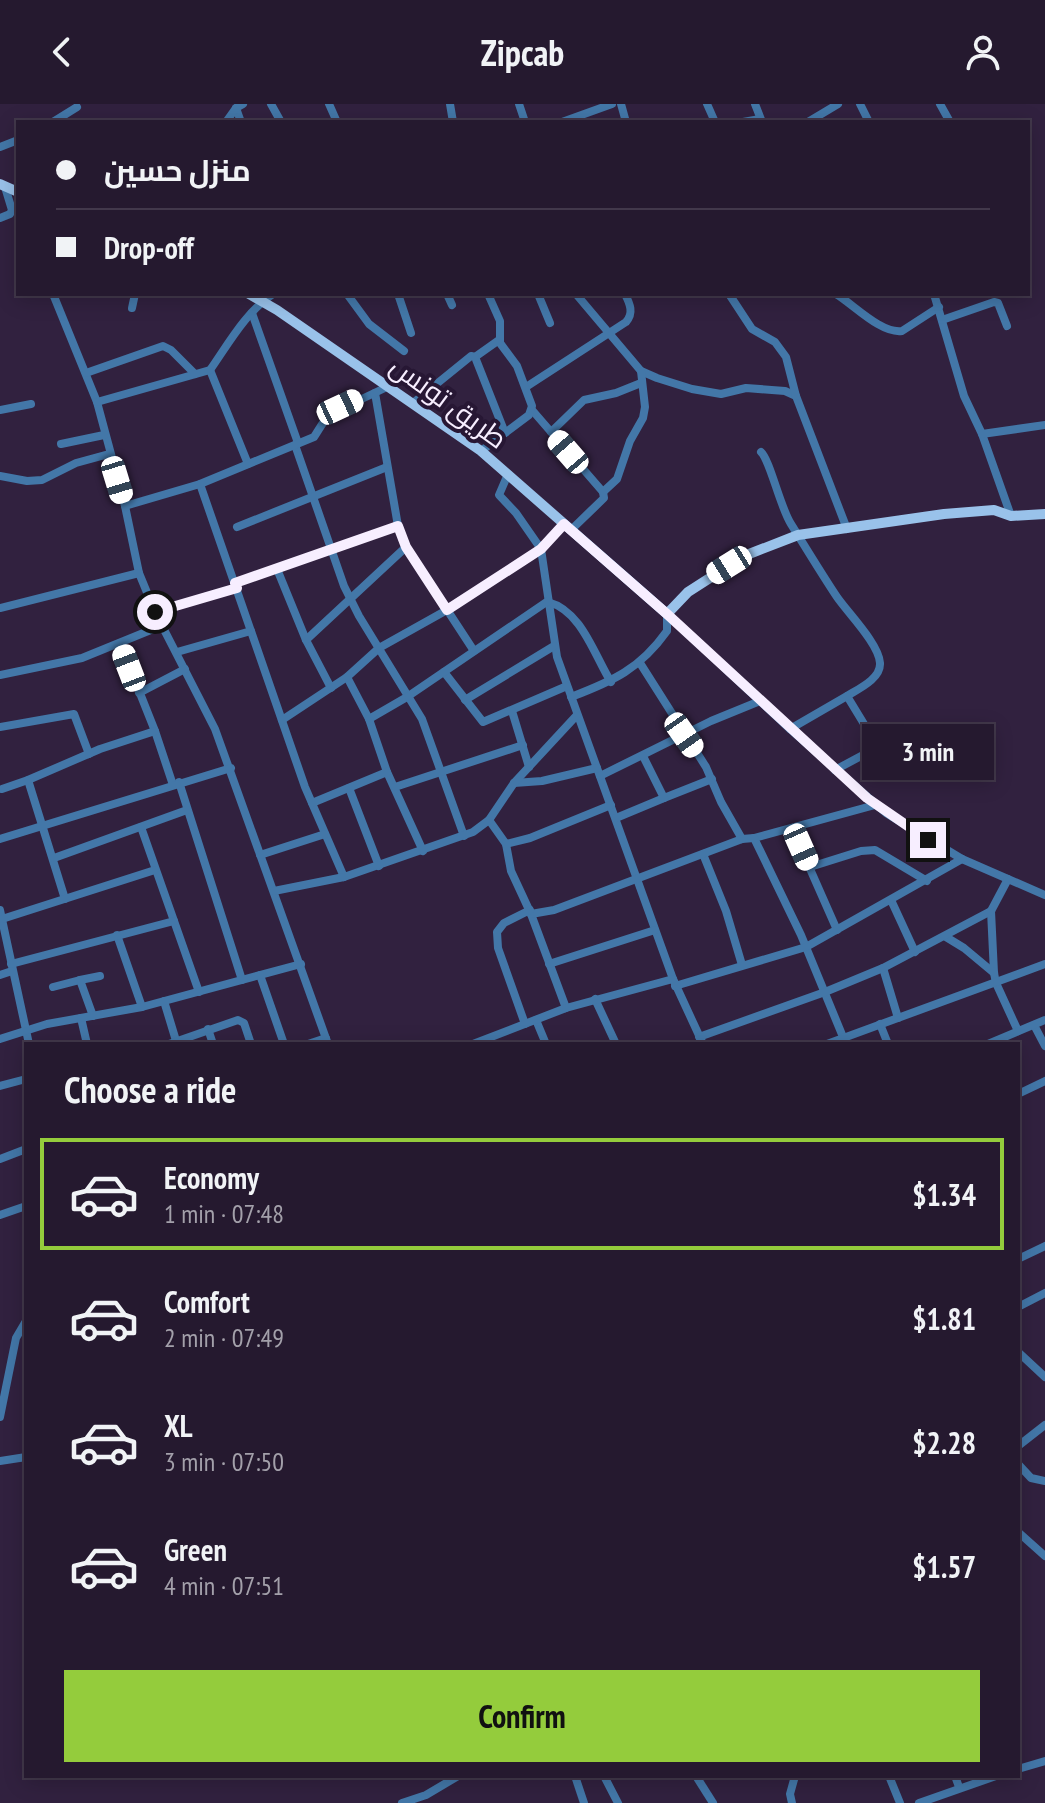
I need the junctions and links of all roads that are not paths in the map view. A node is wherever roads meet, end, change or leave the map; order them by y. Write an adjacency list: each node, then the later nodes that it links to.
1 (612, 104): 6 (street)
2 (755, 104): 7 (street)
3 (838, 104): 8 (street)
4 (77, 107): 5 (street)
5 (56, 120)
6 (568, 120)
7 (761, 120)
8 (811, 120)
9 (3, 186): 10 (street)
10 (0, 218)
11 (54, 296): 41 (street)
12 (135, 296): 29 (street)
13 (253, 296): 26 (main road, طريق تونس)
14 (270, 296): 26 (street)
15 (348, 296): 37 (street)
16 (399, 296): 34 (street)
17 (448, 296): 27 (street)
18 (489, 296): 36 (street)
19 (539, 296): 32 (street)
20 (578, 296): 35 (street)
21 (626, 296): 35 (street)
22 (730, 296): 47 (street)
23 (839, 296): 28 (street)
24 (935, 296): 28 (street)
25 (993, 298): 31 (street); 33 (street)
26 (263, 301): 30 (street); 44 (main road, طريق تونس)
27 (452, 305)
28 (939, 307): 31 (street)
29 (132, 308)
30 (252, 313): 39 (street); 59 (street)
31 (942, 320): 56 (street)
32 (550, 323)
33 (1007, 326)
34 (411, 333)
35 (611, 333): 40 (street); 45 (street)
36 (499, 340): 38 (street); 45 (street)
37 (404, 351)
38 (475, 357): 49 (street); 55 (street)
39 (210, 370): 42 (street); 63 (street)
40 (641, 371): 43 (street); 47 (street)
41 (86, 373): 42 (street); 48 (street)
42 (195, 374): 48 (street)
43 (641, 383): 54 (street); 68 (street)
44 (387, 387): 46 (street); 49 (main road, طريق تونس)
45 (526, 387): 52 (street)
46 (375, 393): 59 (street); 64 (street)
47 (796, 396): 76 (street)
48 (97, 402): 57 (street)
49 (413, 403): 60 (main road, طريق تونس)
50 (31, 404): 51 (street)
51 (0, 410)
52 (532, 410): 54 (street); 55 (street)
53 (1045, 425): 56 (street)
54 (551, 432): 68 (street)
55 (505, 433): 60 (street)
56 (982, 434): 72 (street)
57 (104, 435): 58 (street); 62 (street)
58 (61, 444)
59 (297, 444): 63 (street); 69 (street)
60 (481, 451): 65 (main road, طريق تونس)
61 (761, 452): 77 (street)
62 (109, 454): 66 (street); 70 (street)
63 (248, 464): 67 (street)
64 (387, 467): 69 (street); 73 (street)
65 (508, 474): 75 (main road, طريق تونس); 80 (street)
66 (0, 476)
67 (200, 484): 70 (street); 83 (street)
68 (603, 492): 75 (street)
69 (314, 496): 74 (street); 79 (street)
70 (125, 506): 82 (street)
71 (1045, 514): 72 (main road)
72 (1011, 516): 76 (main road)
73 (398, 526): 78 (street); 79 (street)
74 (237, 527)
75 (568, 527): 80 (street); 89 (main road, طريق تونس)
76 (847, 529): 77 (main road)
77 (798, 535): 89 (main road); 107 (street)
78 (406, 547): 84 (street); 87 (street)
79 (332, 549): 81 (street); 84 (street)
80 (541, 549): 85 (street); 87 (street)
81 (277, 569): 83 (street); 92 (street)
82 (139, 573): 86 (street); 88 (street)
83 (236, 586): 88 (street); 91 (street)
84 (351, 600): 92 (street); 95 (street)
85 (548, 601): 94 (street); 96 (street); 103 (street)
86 (0, 608)
87 (447, 610): 95 (street); 96 (street)
88 (155, 612): 90 (street)
89 (667, 614): 98 (street); 111 (street)
90 (163, 625): 93 (street); 97 (street)
91 (251, 631): 97 (street); 115 (street)
92 (306, 640): 105 (street)
93 (120, 643): 101 (street); 106 (street)
94 (554, 646): 104 (street); 110 (street)
95 (379, 648): 102 (street); 108 (street)
96 (474, 651): 100 (street)
97 (177, 652): 99 (street)
98 (640, 663): 103 (street); 119 (street)
99 (185, 669): 106 (street); 124 (street)
100 (444, 672): 108 (street); 110 (street)
101 (0, 675)
102 (347, 677): 105 (street); 114 (street)
103 (611, 682): 109 (street)
104 (567, 686): 109 (street); 112 (street)
105 (331, 688): 115 (street)
106 (139, 693): 118 (street)
107 (847, 696): 117 (street); 125 (street)
108 (407, 697): 114 (street); 127 (street)
109 (571, 697): 113 (street)
110 (465, 700): 112 (street)
111 (760, 701): 117 (street); 119 (street)
112 (512, 711): 120 (street)
113 (577, 715): 123 (street); 128 (street)
114 (369, 719): 126 (street)
115 (282, 720): 137 (street)
116 (0, 727): 121 (street)
117 (790, 729): 125 (street)
118 (155, 731): 121 (street); 132 (street)
119 (684, 735): 122 (street); 129 (street)
120 (523, 745): 123 (street); 127 (street)
121 (89, 754): 130 (street)
122 (643, 756): 128 (street); 136 (street)
123 (529, 767): 131 (street)
124 (231, 768): 132 (street); 154 (street)
125 (835, 770): 139 (street)
126 (387, 772): 133 (street); 134 (street)
127 (442, 772): 133 (street); 147 (street)
128 (599, 772): 131 (street); 138 (street)
129 (712, 779): 136 (street); 150 (street)
130 (28, 780): 135 (street); 143 (street)
131 (514, 783): 142 (street)
132 (176, 784): 140 (street); 143 (street)
133 (395, 787): 152 (street)
134 (349, 788): 137 (street); 157 (street)
135 (2, 789)
136 (664, 798): 141 (street)
137 (312, 803): 146 (street)
138 (611, 805): 141 (street); 151 (street)
139 (875, 805): 145 (street); 156 (street)
140 (187, 810): 144 (street); 190 (street)
141 (616, 818): 161 (street)
142 (489, 820): 147 (street); 151 (street)
143 (44, 826): 149 (street); 155 (street)
144 (141, 827): 155 (street); 159 (street)
145 (792, 828): 148 (street); 158 (street)
146 (325, 834): 154 (street); 160 (street)
147 (464, 836): 152 (street)
148 (754, 838): 150 (street); 177 (street)
149 (0, 839)
150 (742, 839): 153 (street)
151 (506, 844): 169 (street)
152 (423, 851): 157 (street)
153 (703, 854): 161 (street); 182 (street)
154 (260, 855): 164 (street)
155 (54, 858): 166 (street)
156 (962, 859): 162 (street); 163 (street)
157 (379, 866): 160 (street)
158 (810, 867): 163 (street); 173 (street)
159 (155, 870): 166 (street); 171 (street)
160 (344, 877): 164 (street)
161 (637, 877): 169 (street); 172 (street)
162 (1008, 879): 165 (street); 168 (street)
163 (927, 881): 167 (street)
164 (274, 891): 179 (street)
165 (1044, 894)
166 (65, 899): 170 (street)
167 (891, 900): 173 (street); 178 (street)
168 (991, 911): 176 (street); 188 (street)
169 (531, 912): 180 (street); 204 (street)
170 (1, 914): 175 (street)
171 (174, 921): 174 (street); 193 (street)
172 (655, 930): 180 (street); 191 (street)
173 (837, 930): 177 (street)
174 (117, 935): 183 (street); 197 (street)
175 (3, 937): 183 (street)
176 (946, 937): 178 (street); 188 (street)
177 (806, 947): 182 (street); 194 (street)
178 (915, 952): 184 (street)
179 (301, 964): 186 (street); 214 (street)
180 (549, 964): 198 (street)
181 (1045, 964): 188 (street)
182 (742, 965): 191 (street)
183 (11, 967): 185 (street); 207 (street)
184 (883, 968): 194 (street); 201 (street)
185 (0, 975)
186 (260, 975): 190 (street); 221 (street)
187 (100, 976): 189 (street)
188 (995, 978): 201 (street); 209 (street)
189 (80, 980): 192 (street); 199 (street)
190 (242, 980): 193 (street)
191 (674, 982): 195 (street); 213 (street)
192 (53, 987)
193 (199, 992): 196 (street)
194 (825, 992): 210 (street); 213 (street)
195 (595, 999): 198 (street); 223 (street)
196 (164, 1001): 197 (street); 217 (street)
197 (142, 1007): 199 (street)
198 (566, 1008): 202 (street)
199 (93, 1016): 200 (street)
200 (81, 1018): 207 (street); 216 (street)
201 (898, 1018): 205 (street)
202 (536, 1020): 204 (street); 222 (street)
203 (1045, 1020): 206 (street)
204 (525, 1024): 212 (street)
205 (880, 1024): 210 (street); 225 (street)
206 (1034, 1025): 209 (street); 227 (street)
207 (25, 1029): 211 (street); 215 (street)
208 (208, 1029): 218 (street); 219 (street); 220 (street)
209 (1018, 1031): 226 (street)
210 (843, 1037): 224 (street)
211 (0, 1039)
212 (500, 1039)
213 (701, 1040)
214 (327, 1041)
215 (28, 1042)
216 (87, 1042)
217 (174, 1042)
218 (176, 1042)
219 (212, 1042)
220 (250, 1042)
221 (283, 1042)
222 (545, 1042)
223 (615, 1042)
224 (832, 1042)
225 (887, 1042)
226 (993, 1042)
227 (1045, 1046)
228 (24, 1080): 230 (street)
229 (1045, 1081): 231 (street)
230 (0, 1086)
231 (1020, 1093)
232 (24, 1150): 233 (street)
233 (0, 1159)
234 (24, 1207): 235 (street)
235 (0, 1215)
236 (1045, 1246): 237 (street)
237 (1020, 1258)
238 (1045, 1293): 239 (street)
239 (1020, 1306)
240 (24, 1324): 243 (street)
241 (1020, 1354): 242 (street)
242 (1044, 1375)
243 (0, 1417)
244 (1045, 1425): 245 (street)
245 (1020, 1444)
246 (24, 1457): 247 (street)
247 (0, 1460): 249 (street)
248 (1020, 1466): 250 (street)
249 (0, 1468)
250 (1045, 1481)
251 (1020, 1534): 252 (street)
252 (1045, 1556)
253 (1045, 1761): 254 (street)
254 (1020, 1768)
255 (455, 1778): 264 (street)
256 (576, 1778): 265 (street)
257 (605, 1778): 266 (street)
258 (697, 1778): 267 (street)
259 (794, 1778): 268 (street)
260 (890, 1778): 269 (street)
261 (956, 1778): 263 (street)
262 (989, 1778): 263 (street)
263 (959, 1787): 270 (street)
264 (402, 1803)
265 (584, 1803)
266 (618, 1803)
267 (713, 1803)
268 (792, 1803)
269 (900, 1803)
270 (919, 1803)

